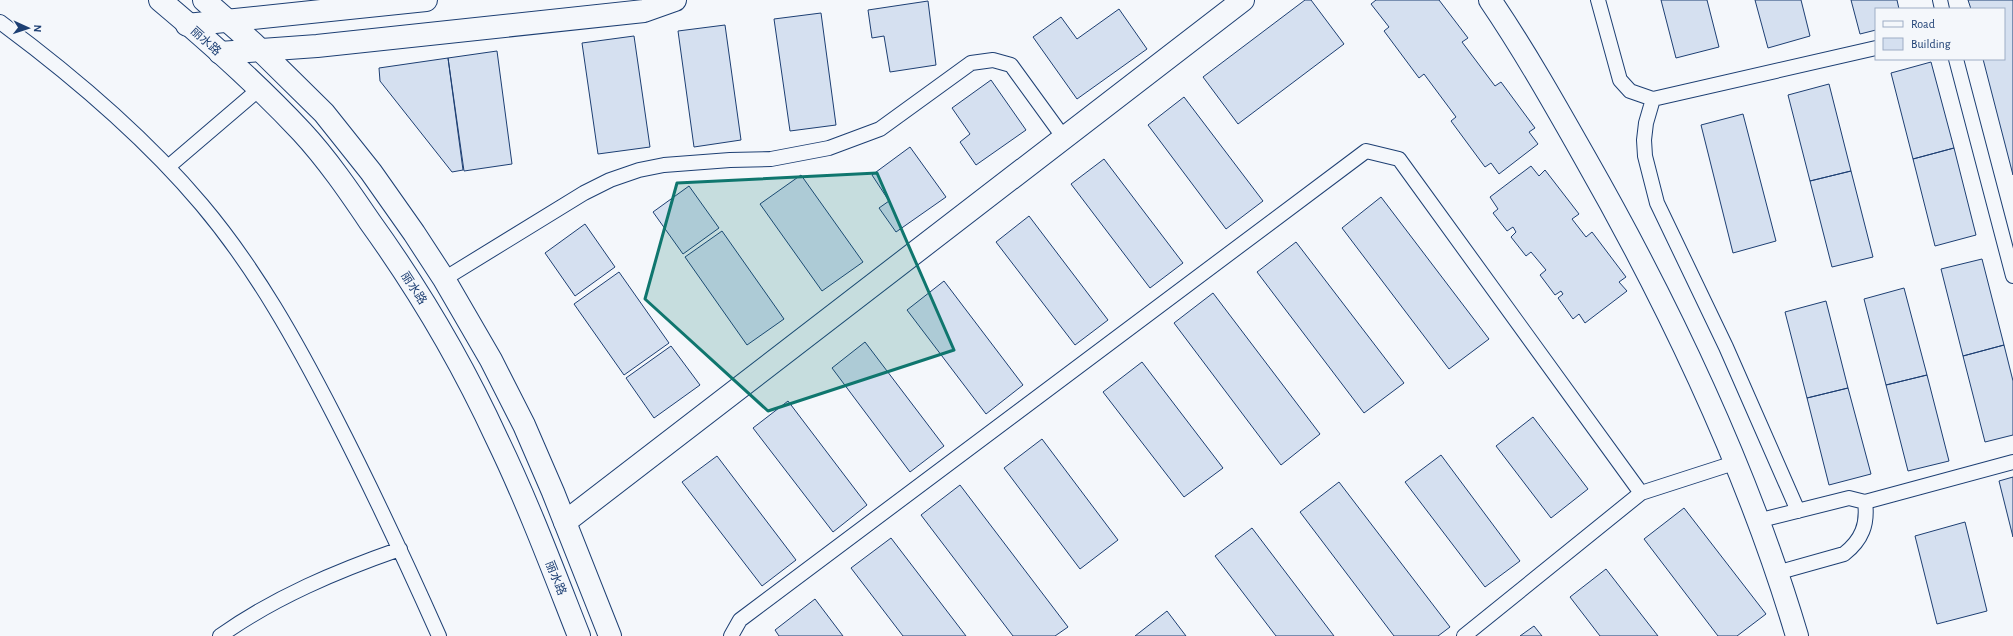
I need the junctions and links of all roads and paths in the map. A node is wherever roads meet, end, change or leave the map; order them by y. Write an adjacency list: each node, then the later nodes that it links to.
1 (160, 0): 12 (street, 丽水路)
2 (204, 0): 10 (street)
3 (426, 0): 10 (street)
4 (675, 0): 8 (street)
5 (1243, 0): 19 (street)
6 (1490, 0): 24 (street)
7 (1598, 0): 18 (lane)
8 (624, 6): 9 (street)
9 (590, 8): 14 (street)
10 (227, 20): 12 (street); 14 (street)
11 (0, 22): 20 (lane)
12 (187, 25): 15 (street, 丽水路)
13 (1875, 48): 18 (lane)
14 (260, 51): 15 (street); 22 (street)
15 (220, 53): 17 (street, 丽水路)
16 (1956, 60): 21 (lane)
17 (258, 90): 20 (lane); 34 (street, 丽水路)
18 (1652, 99): 27 (lane)
19 (1064, 138): 22 (lane); 29 (street)
20 (168, 167): 30 (lane)
21 (2013, 276)
22 (444, 279): 29 (street)
23 (2013, 462): 26 (lane)
24 (1734, 463): 25 (lane); 28 (street)
25 (1641, 493): 36 (lane); 37 (lane)
26 (1864, 502): 27 (lane); 31 (lane)
27 (1798, 511): 28 (lane)
28 (1757, 520): 31 (street)
29 (565, 522): 35 (street)
30 (400, 549): 32 (lane); 33 (lane)
31 (1776, 573): 38 (street)
32 (220, 636)
33 (439, 636)
34 (579, 636)
35 (610, 636)
36 (731, 636)
37 (1464, 636)
38 (1797, 636)

